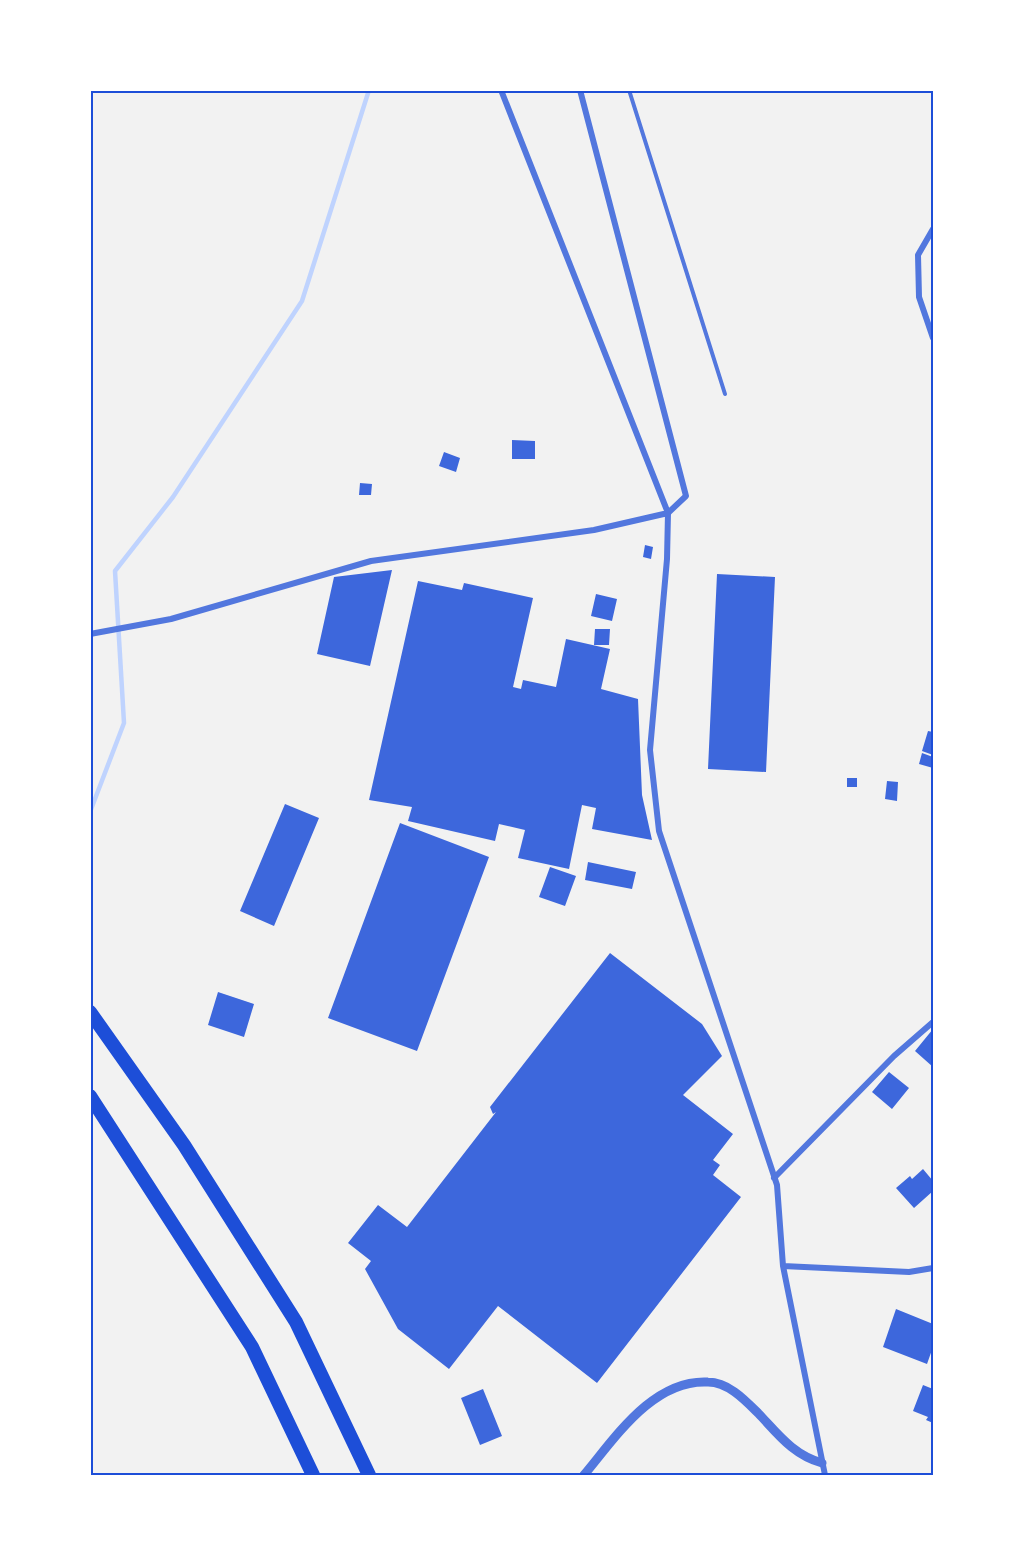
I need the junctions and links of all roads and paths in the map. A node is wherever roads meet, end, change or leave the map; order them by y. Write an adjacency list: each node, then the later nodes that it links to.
1 (501, 90): 7 (street)
2 (580, 90): 7 (street)
3 (629, 90): 6 (lane)
4 (933, 229): 5 (street)
5 (933, 338)
6 (725, 394)
7 (668, 513): 8 (street); 12 (street)
8 (90, 634)
9 (90, 1012): 17 (highway)
10 (933, 1022): 12 (street)
11 (90, 1096): 16 (highway)
12 (774, 1178): 13 (street)
13 (783, 1266): 14 (street); 15 (street)
14 (933, 1268)
15 (822, 1463): 18 (street); 19 (street)
16 (314, 1475)
17 (369, 1475)
18 (584, 1475)
19 (825, 1475)

